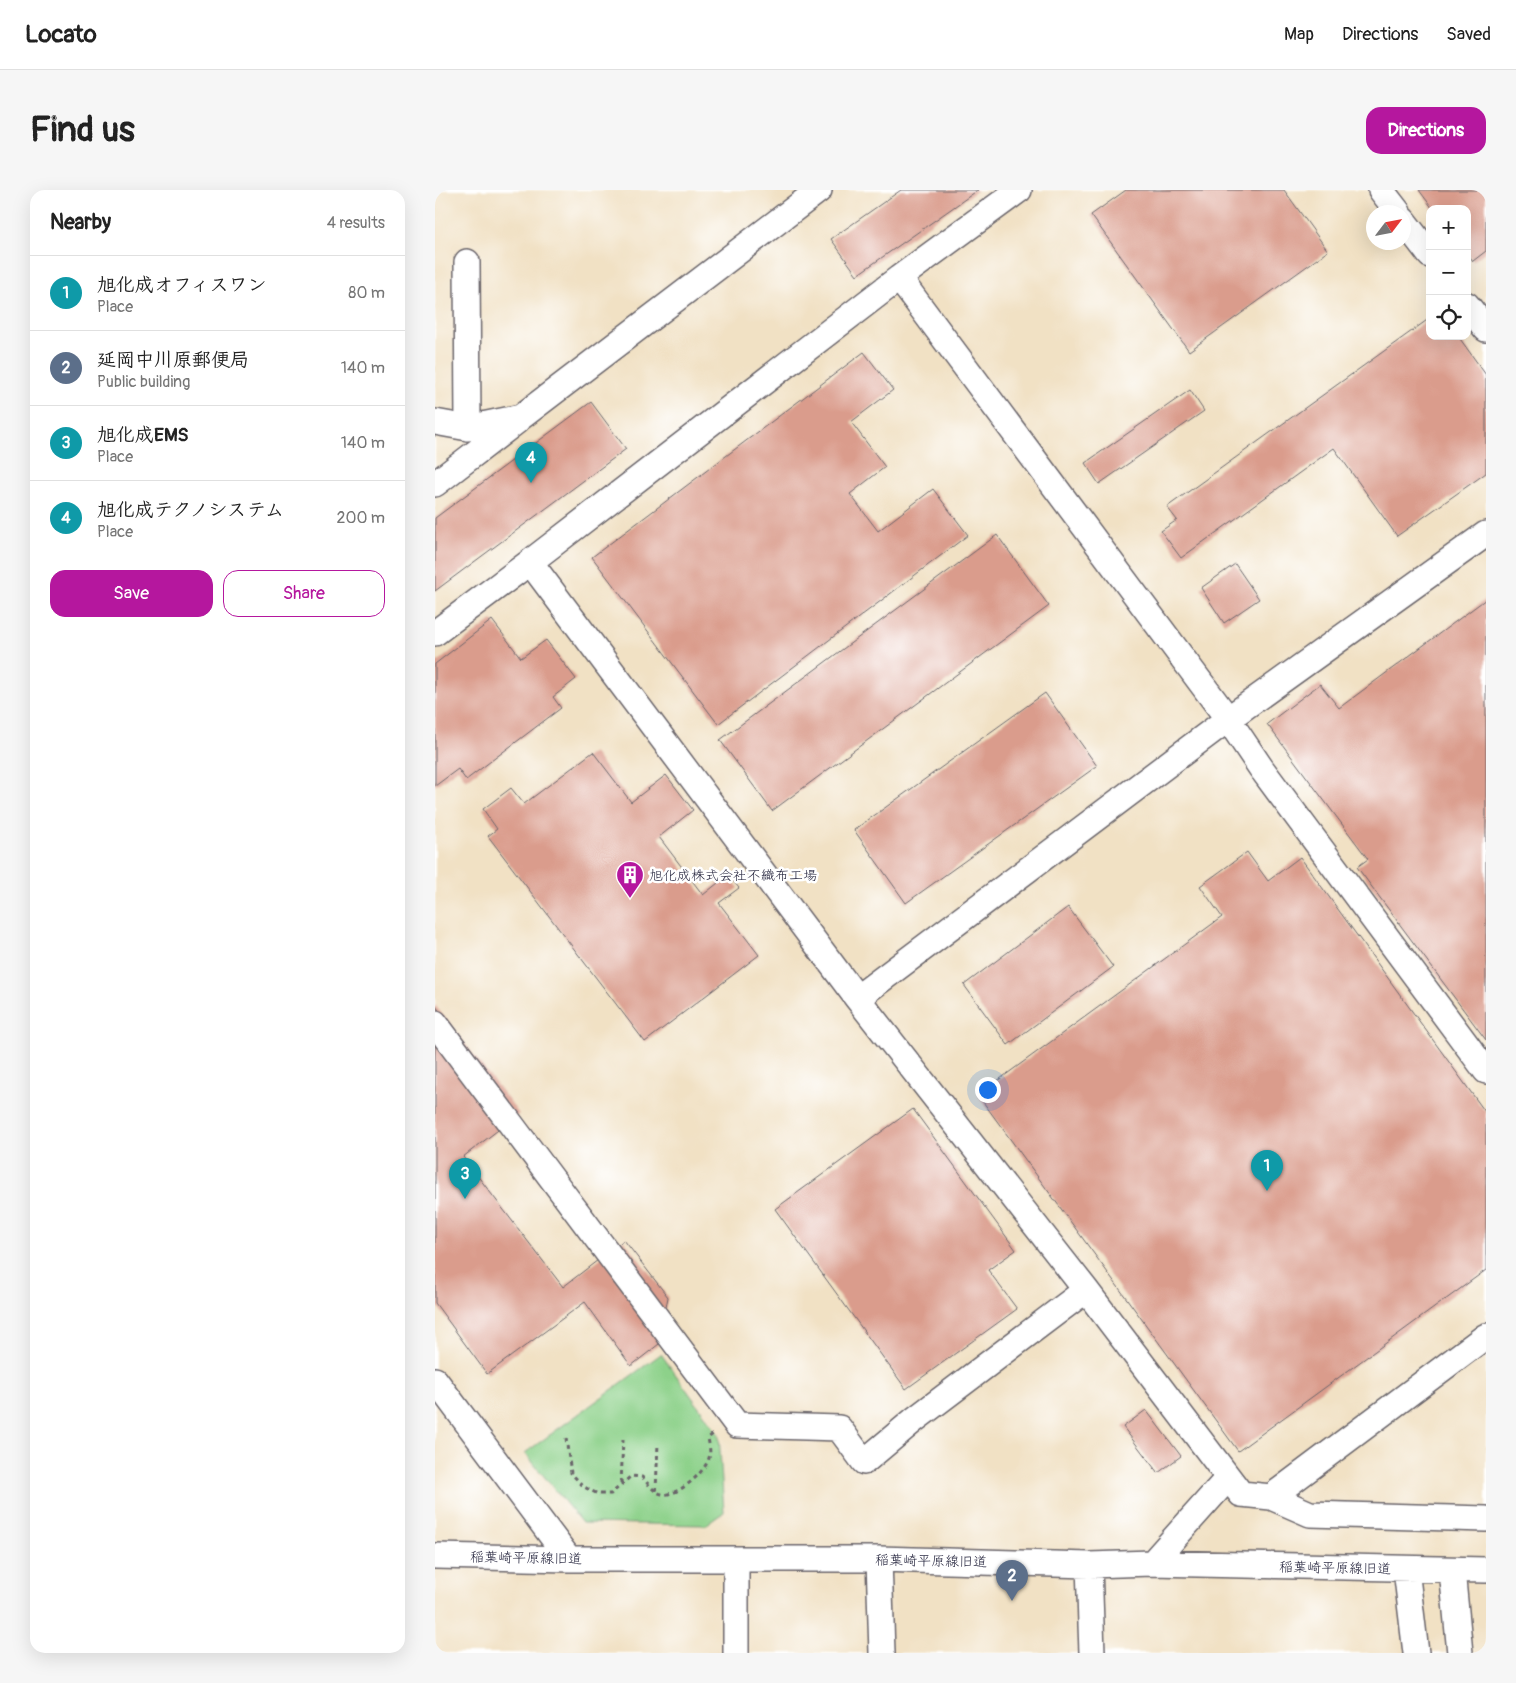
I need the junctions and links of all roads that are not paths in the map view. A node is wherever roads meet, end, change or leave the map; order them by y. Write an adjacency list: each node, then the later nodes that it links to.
1 (1019, 190): 8 (street)
2 (1381, 190): 4 (street)
3 (805, 194): 11 (street)
4 (1393, 205)
5 (1411, 230): 6 (street)
6 (1426, 250)
7 (467, 262): 13 (street)
8 (899, 278): 16 (street); 18 (street)
9 (1471, 309): 10 (street)
10 (1486, 329)
11 (521, 418): 13 (street); 14 (street)
12 (435, 422): 13 (street)
13 (468, 428)
14 (435, 484)
15 (1486, 534): 18 (street)
16 (530, 562): 17 (street); 19 (street)
17 (435, 633)
18 (1228, 719): 19 (street); 21 (street)
19 (857, 998): 22 (street)
20 (435, 1023): 22 (street)
21 (1486, 1071)
22 (1086, 1290): 25 (street)
23 (1486, 1336): 26 (street)
24 (435, 1380): 29 (street)
25 (1228, 1478): 26 (street); 32 (street)
26 (1271, 1497): 27 (street)
27 (1486, 1519)
28 (435, 1556): 29 (street, 稲葉崎平原線旧道)
29 (569, 1559): 30 (street, 稲葉崎平原線旧道)
30 (735, 1559): 31 (street, 稲葉崎平原線旧道); 37 (street)
31 (879, 1559): 33 (street, 稲葉崎平原線旧道); 38 (street)
32 (1152, 1563): 33 (street, 稲葉崎平原線旧道); 34 (street, 稲葉崎平原線旧道)
33 (1089, 1565): 39 (street)
34 (1406, 1569): 35 (street, 稲葉崎平原線旧道); 40 (street)
35 (1453, 1570): 36 (street, 稲葉崎平原線旧道); 41 (street)
36 (1486, 1570)
37 (735, 1653)
38 (882, 1653)
39 (1093, 1653)
40 (1416, 1653)
41 (1460, 1653)

